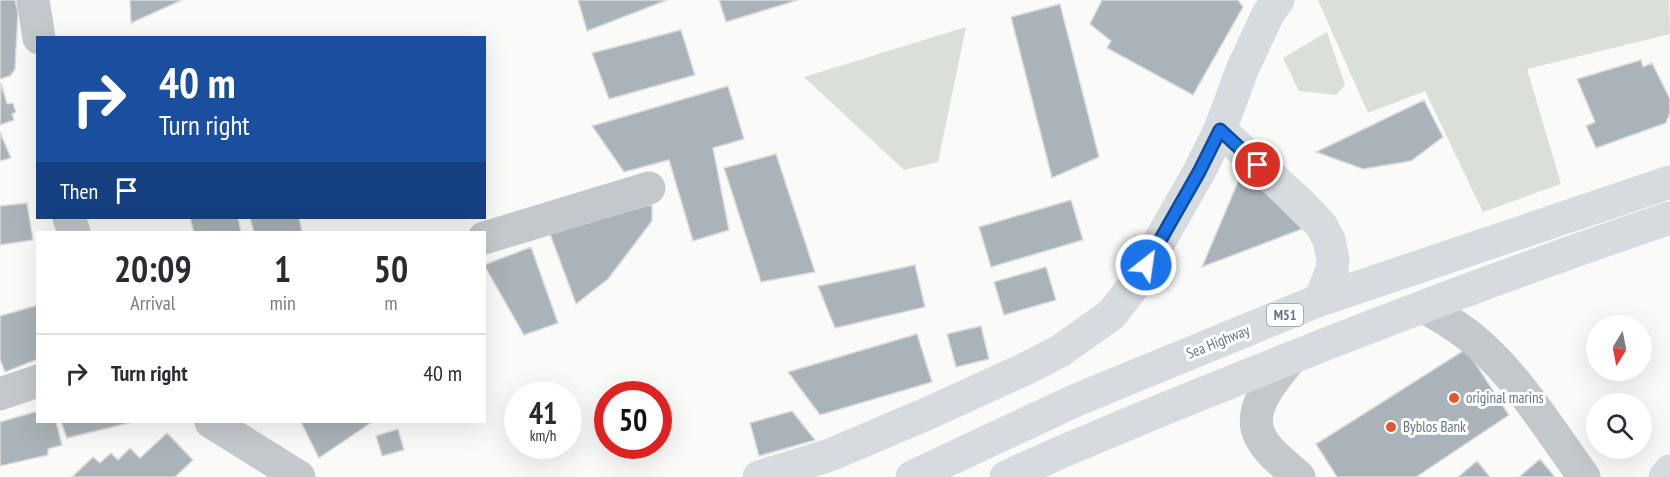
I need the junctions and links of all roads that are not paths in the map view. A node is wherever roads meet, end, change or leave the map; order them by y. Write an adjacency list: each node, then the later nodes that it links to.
1 (33, 0): 3 (street)
2 (1278, 0): 4 (main road)
3 (39, 36)
4 (1220, 130): 9 (main road); 17 (main road)
5 (1670, 182): 9 (main road, Sea Highway / M51)
6 (649, 188): 8 (street)
7 (1670, 218): 10 (main road)
8 (486, 237)
9 (1320, 300): 18 (main road, Sea Highway / M51)
10 (1424, 307): 11 (main road); 21 (street)
11 (1291, 358): 19 (main road); 20 (street)
12 (36, 382): 13 (street)
13 (0, 394)
14 (213, 423): 16 (street)
15 (1670, 471): 22 (main road)
16 (299, 477)
17 (759, 477)
18 (912, 477)
19 (1006, 477)
20 (1299, 477)
21 (1584, 477)
22 (1665, 477)

